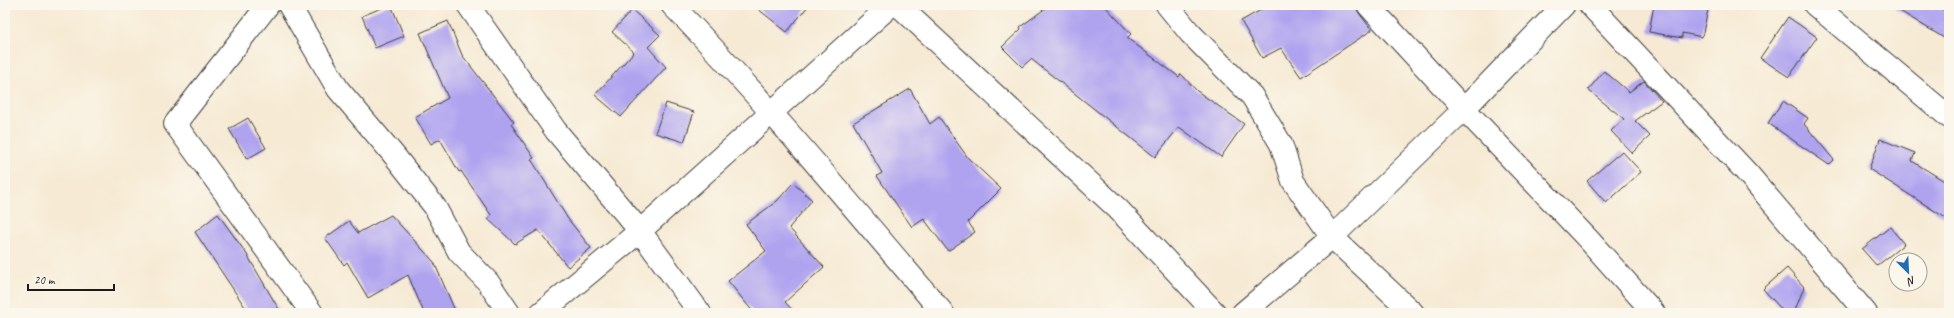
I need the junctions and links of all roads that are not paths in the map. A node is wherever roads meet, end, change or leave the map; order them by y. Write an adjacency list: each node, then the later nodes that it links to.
1 (268, 5): 17 (street)
2 (289, 5): 18 (street)
3 (468, 5): 15 (street)
4 (672, 5): 13 (street)
5 (891, 5): 13 (street)
6 (898, 5): 22 (street)
7 (1167, 5): 16 (street)
8 (1368, 5): 12 (street)
9 (1564, 5): 12 (street)
10 (1590, 5): 26 (street)
11 (1815, 5): 14 (street)
12 (1464, 109): 16 (street); 25 (street)
13 (772, 112): 15 (street); 21 (street)
14 (1949, 117)
15 (640, 230): 19 (street); 20 (street)
16 (1332, 237): 23 (street); 24 (street)
17 (312, 313)
18 (509, 313)
19 (541, 313)
20 (700, 313)
21 (943, 313)
22 (1215, 313)
23 (1242, 313)
24 (1413, 313)
25 (1654, 313)
26 (1866, 313)

